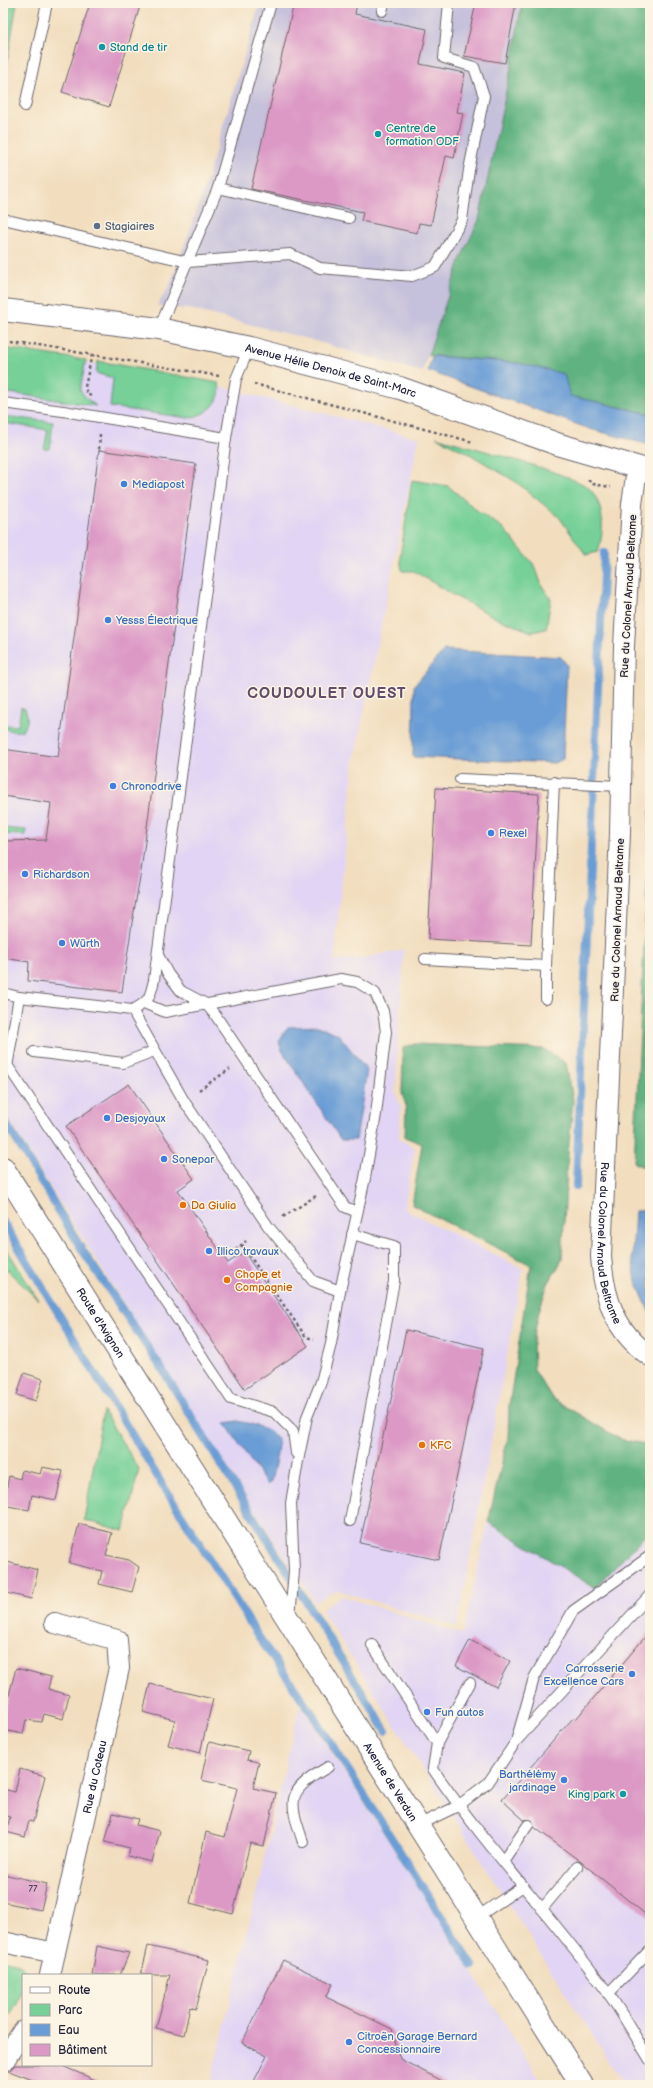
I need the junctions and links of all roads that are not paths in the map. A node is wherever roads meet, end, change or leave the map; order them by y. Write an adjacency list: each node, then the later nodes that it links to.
1 (47, 3): 4 (lane)
2 (271, 3): 5 (lane)
3 (449, 3): 8 (lane)
4 (25, 106)
5 (218, 188): 6 (lane); 8 (lane)
6 (349, 218)
7 (3, 219): 8 (lane)
8 (188, 262): 10 (lane)
9 (3, 310): 10 (main road, Avenue Hélie Denoix de Saint-Marc)
10 (159, 329): 11 (main road, Avenue Hélie Denoix de Saint-Marc)
11 (249, 348): 13 (lane); 14 (main road, Avenue Hélie Denoix de Saint-Marc)
12 (3, 403): 13 (lane)
13 (226, 438): 18 (lane)
14 (644, 470): 17 (street, Rue du Colonel Arnaud Beltrame)
15 (460, 779): 16 (lane)
16 (554, 782): 17 (lane); 20 (lane)
17 (621, 786): 34 (street, Rue du Colonel Arnaud Beltrame)
18 (158, 955): 24 (lane); 25 (lane)
19 (426, 959): 20 (lane)
20 (546, 966): 23 (lane)
21 (3, 993): 22 (lane)
22 (19, 997): 26 (lane); 29 (lane)
23 (546, 1000)
24 (146, 1004): 25 (lane); 26 (lane)
25 (206, 1004): 31 (lane); 31 (lane)
26 (132, 1010): 27 (lane)
27 (154, 1051): 28 (lane); 33 (lane)
28 (34, 1052)
29 (5, 1063): 35 (lane)
30 (3, 1168): 36 (main road, Route d'Avignon)
31 (357, 1212): 32 (lane)
32 (352, 1234): 33 (lane); 37 (lane)
33 (340, 1291): 35 (lane)
34 (650, 1356)
35 (298, 1460): 40 (lane)
36 (199, 1478): 40 (main road, Avenue de Verdun)
37 (350, 1521)
38 (650, 1556): 44 (lane)
39 (650, 1594): 44 (lane)
40 (290, 1622): 48 (main road, Avenue de Verdun)
41 (55, 1623): 58 (street, Rue du Coteau)
42 (372, 1645): 45 (lane)
43 (470, 1683): 45 (lane)
44 (517, 1740): 47 (lane)
45 (437, 1743): 47 (lane)
46 (328, 1767): 50 (lane)
47 (458, 1806): 48 (lane); 51 (lane)
48 (418, 1824): 55 (main road, Avenue de Verdun)
49 (528, 1825): 51 (lane)
50 (303, 1842)
51 (503, 1861): 53 (lane)
52 (577, 1867): 54 (lane)
53 (524, 1886): 54 (lane); 55 (lane)
54 (542, 1909): 60 (lane)
55 (476, 1917): 64 (main road, Avenue de Verdun)
56 (3, 1942): 58 (street)
57 (650, 1950): 60 (lane)
58 (55, 1953): 59 (street, Rue du Coteau)
59 (50, 1974)
60 (608, 1994): 62 (lane)
61 (22, 2033): 63 (street)
62 (650, 2060)
63 (3, 2062)
64 (582, 2085)

